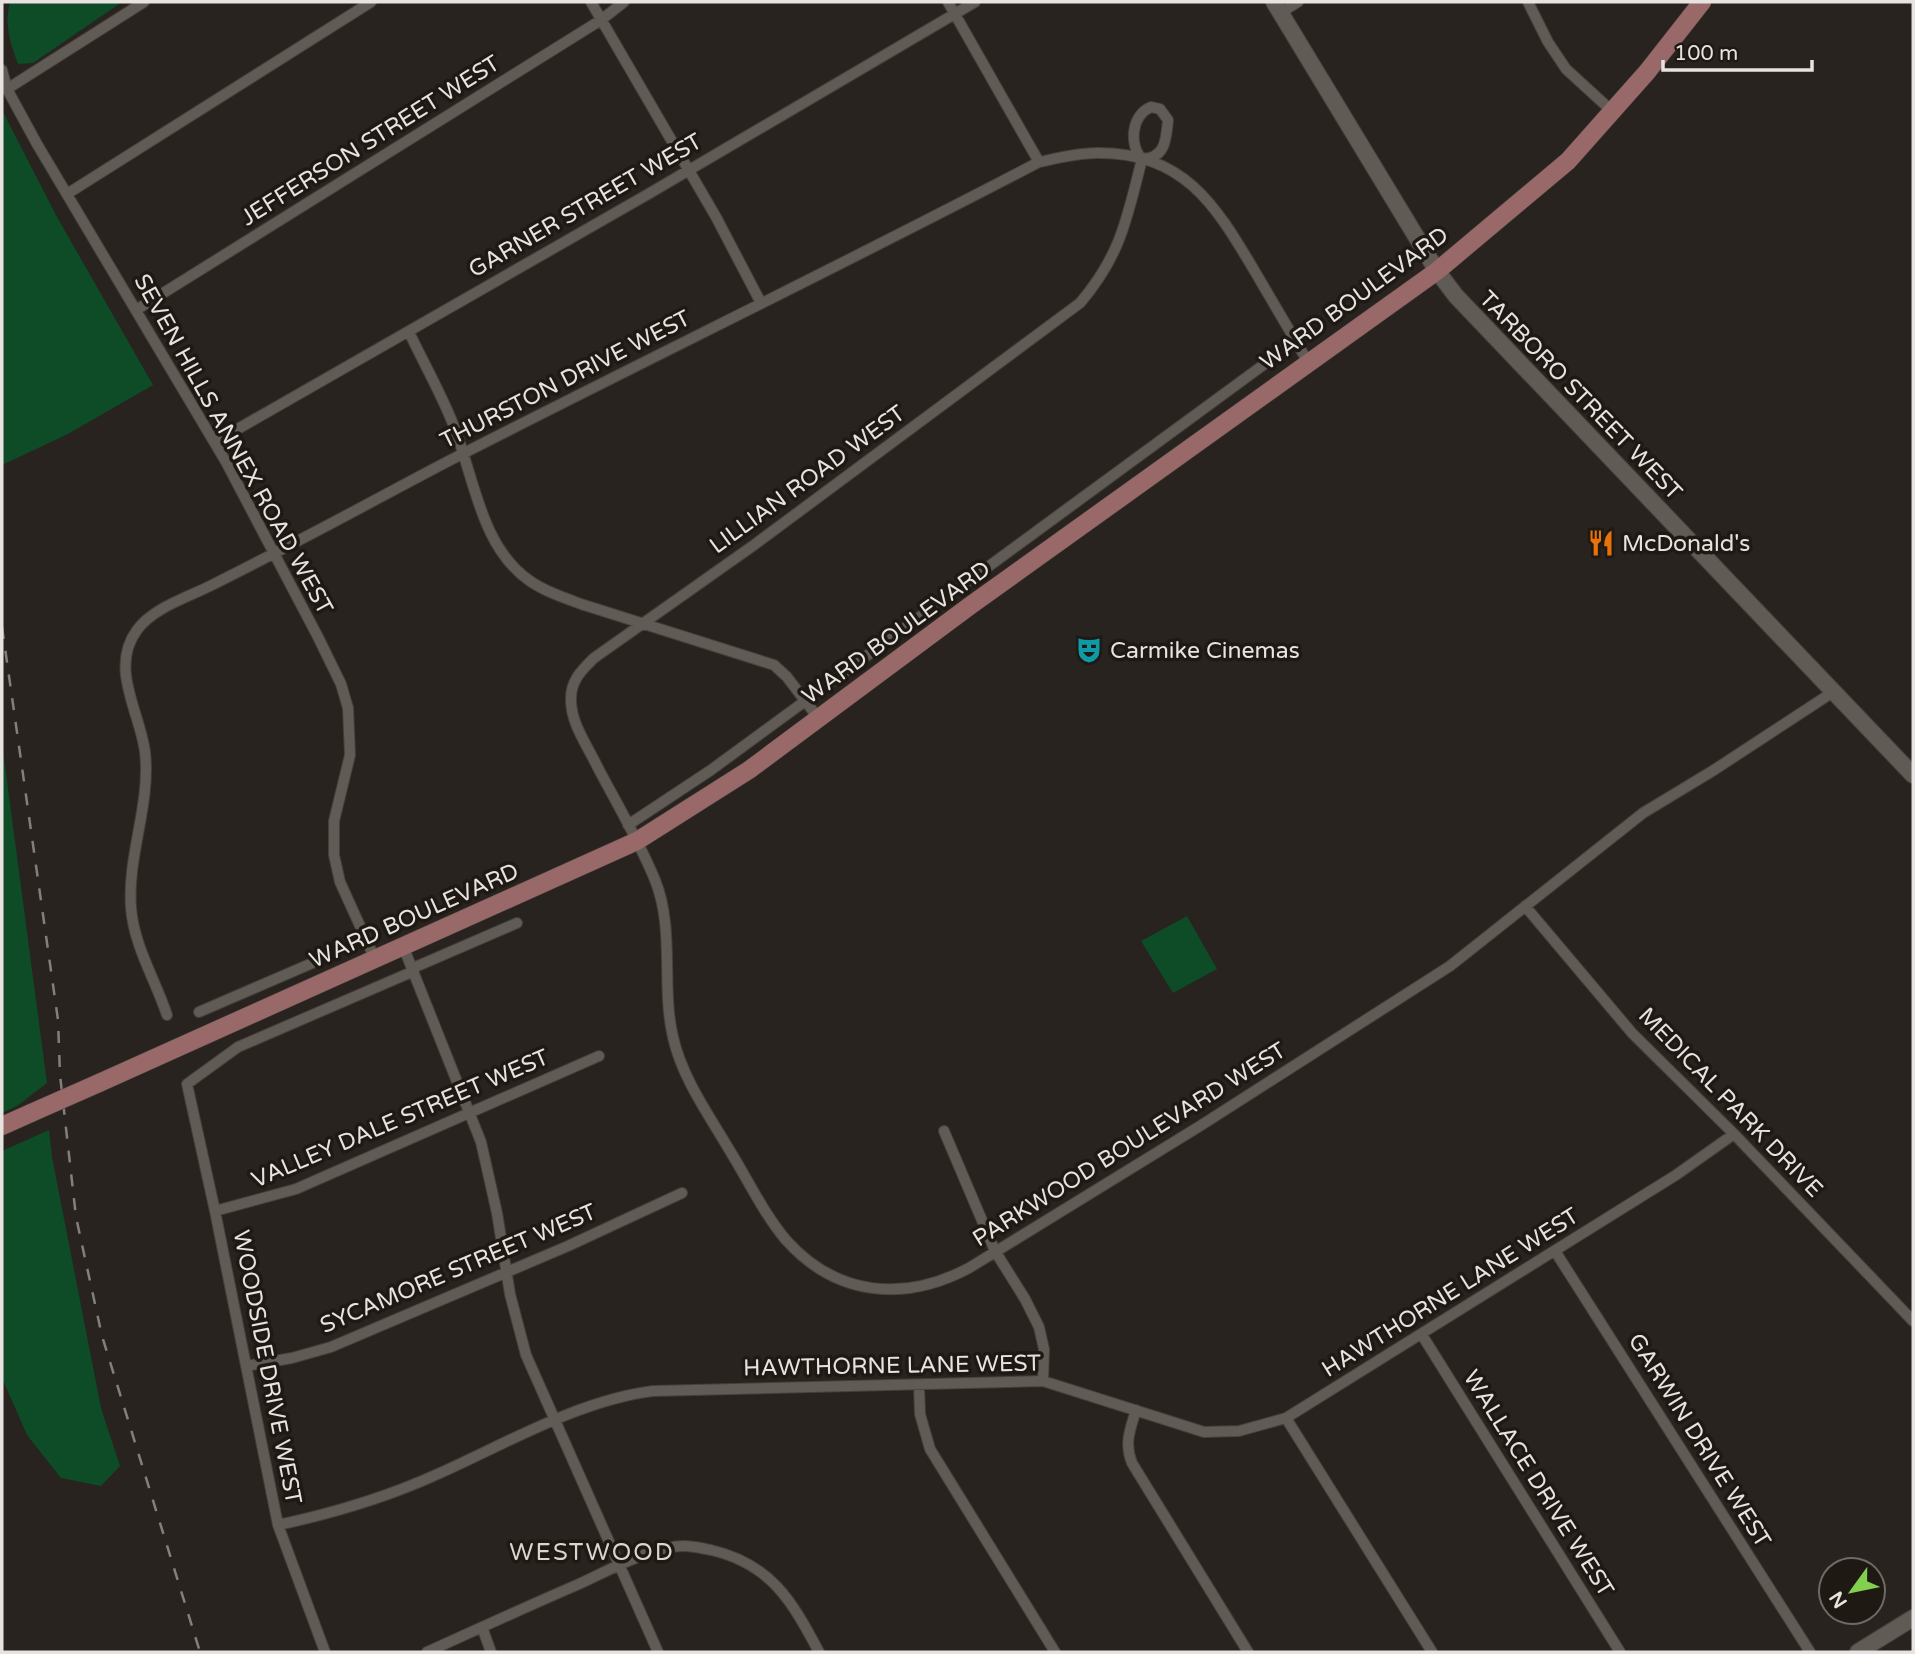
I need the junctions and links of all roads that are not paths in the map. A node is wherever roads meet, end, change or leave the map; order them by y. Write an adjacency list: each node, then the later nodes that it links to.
1 (144, 2): 15 (street)
2 (371, 2): 10 (street)
3 (591, 2): 13 (street)
4 (624, 2): 13 (street, JEFFERSON STREET WEST)
5 (948, 2): 12 (street)
6 (975, 2): 12 (street, GARNER STREET WEST)
7 (1298, 2): 11 (street)
8 (1528, 2): 16 (street)
9 (1702, 2): 16 (main road, WARD BOULEVARD)
10 (356, 6): 20 (street)
11 (1277, 7): 21 (main road, TARBORO STREET WEST)
12 (955, 13): 18 (street); 19 (street, GARNER STREET WEST)
13 (601, 20): 19 (street); 23 (street, JEFFERSON STREET WEST)
14 (2, 70): 15 (street, SEVEN HILLS ANNEX ROAD WEST)
15 (7, 89): 20 (street, SEVEN HILLS ANNEX ROAD WEST)
16 (1613, 112): 21 (main road, WARD BOULEVARD)
17 (1142, 159): 17 (street); 18 (street, THURSTON DRIVE WEST); 25 (street, THURSTON DRIVE WEST); 30 (street, LILLIAN ROAD WEST)
18 (1039, 162): 22 (street, THURSTON DRIVE WEST)
19 (689, 170): 22 (street); 24 (street, GARNER STREET WEST)
20 (67, 194): 23 (street, SEVEN HILLS ANNEX ROAD WEST)
21 (1437, 271): 26 (main road, WARD BOULEVARD); 31 (main road, TARBORO STREET WEST)
22 (761, 303): 28 (street, THURSTON DRIVE WEST)
23 (136, 310): 27 (street, SEVEN HILLS ANNEX ROAD WEST)
24 (409, 332): 27 (street, GARNER STREET WEST); 28 (street)
25 (1296, 341): 26 (street, THURSTON DRIVE WEST); 32 (street)
26 (1308, 362): 33 (main road, WARD BOULEVARD)
27 (215, 442): 29 (street, SEVEN HILLS ANNEX ROAD WEST)
28 (464, 453): 29 (street, THURSTON DRIVE WEST); 30 (street)
29 (274, 554): 40 (street, SEVEN HILLS ANNEX ROAD WEST); 46 (street, THURSTON DRIVE WEST)
30 (642, 623): 32 (street); 35 (street, LILLIAN ROAD WEST)
31 (1833, 692): 34 (main road, TARBORO STREET WEST); 37 (street, PARKWOOD BOULEVARD WEST)
32 (806, 702): 33 (street); 35 (street)
33 (819, 719): 36 (main road, WARD BOULEVARD)
34 (1913, 775)
35 (628, 825): 36 (street, LILLIAN ROAD WEST)
36 (637, 841): 39 (main road, WARD BOULEVARD); 54 (street, PARKWOOD BOULEVARD WEST)
37 (1525, 906): 51 (street, MEDICAL PARK DRIVE); 54 (street, PARKWOOD BOULEVARD WEST)
38 (517, 923): 42 (street)
39 (403, 946): 40 (main road, WARD BOULEVARD); 42 (street)
40 (375, 959): 44 (main road, WARD BOULEVARD)
41 (317, 961): 43 (street)
42 (413, 969): 48 (street); 53 (street, WOODSIDE DRIVE WEST)
43 (273, 981): 44 (street); 45 (street)
44 (282, 1000): 49 (main road, WARD BOULEVARD, bridge)
45 (199, 1012)
46 (167, 1015)
47 (599, 1056): 48 (street, VALLEY DALE STREET WEST)
48 (470, 1113): 53 (street, VALLEY DALE STREET WEST); 56 (street)
49 (2, 1126)
50 (944, 1131): 54 (street)
51 (1734, 1133): 55 (street, HAWTHORNE LANE WEST); 57 (street, MEDICAL PARK DRIVE)
52 (682, 1193): 56 (street, SYCAMORE STREET WEST)
53 (215, 1211): 59 (street, WOODSIDE DRIVE WEST)
54 (995, 1251): 60 (street)
55 (1555, 1251): 58 (street, HAWTHORNE LANE WEST); 78 (street, GARWIN DRIVE WEST)
56 (506, 1271): 59 (street, SYCAMORE STREET WEST); 64 (street)
57 (1913, 1321)
58 (1422, 1335): 63 (street, HAWTHORNE LANE WEST); 77 (street, WALLACE DRIVE WEST)
59 (246, 1366): 65 (street, WOODSIDE DRIVE WEST)
60 (1043, 1381): 61 (street, HAWTHORNE LANE WEST); 62 (street, HAWTHORNE LANE WEST)
61 (919, 1385): 64 (street, HAWTHORNE LANE WEST); 74 (street)
62 (1136, 1410): 63 (street, HAWTHORNE LANE WEST); 75 (street)
63 (1286, 1418): 76 (street)
64 (554, 1422): 65 (street, HAWTHORNE LANE WEST); 66 (street)
65 (278, 1525): 69 (street, WOODSIDE DRIVE WEST)
66 (620, 1566): 68 (street); 72 (street); 73 (street)
67 (1913, 1618): 79 (main road)
68 (482, 1627): 70 (street); 71 (street)
69 (326, 1652)
70 (427, 1652)
71 (491, 1652)
72 (658, 1652)
73 (819, 1652)
74 (1055, 1652)
75 (1248, 1652)
76 (1432, 1652)
77 (1620, 1652)
78 (1810, 1652)
79 (1857, 1652)

